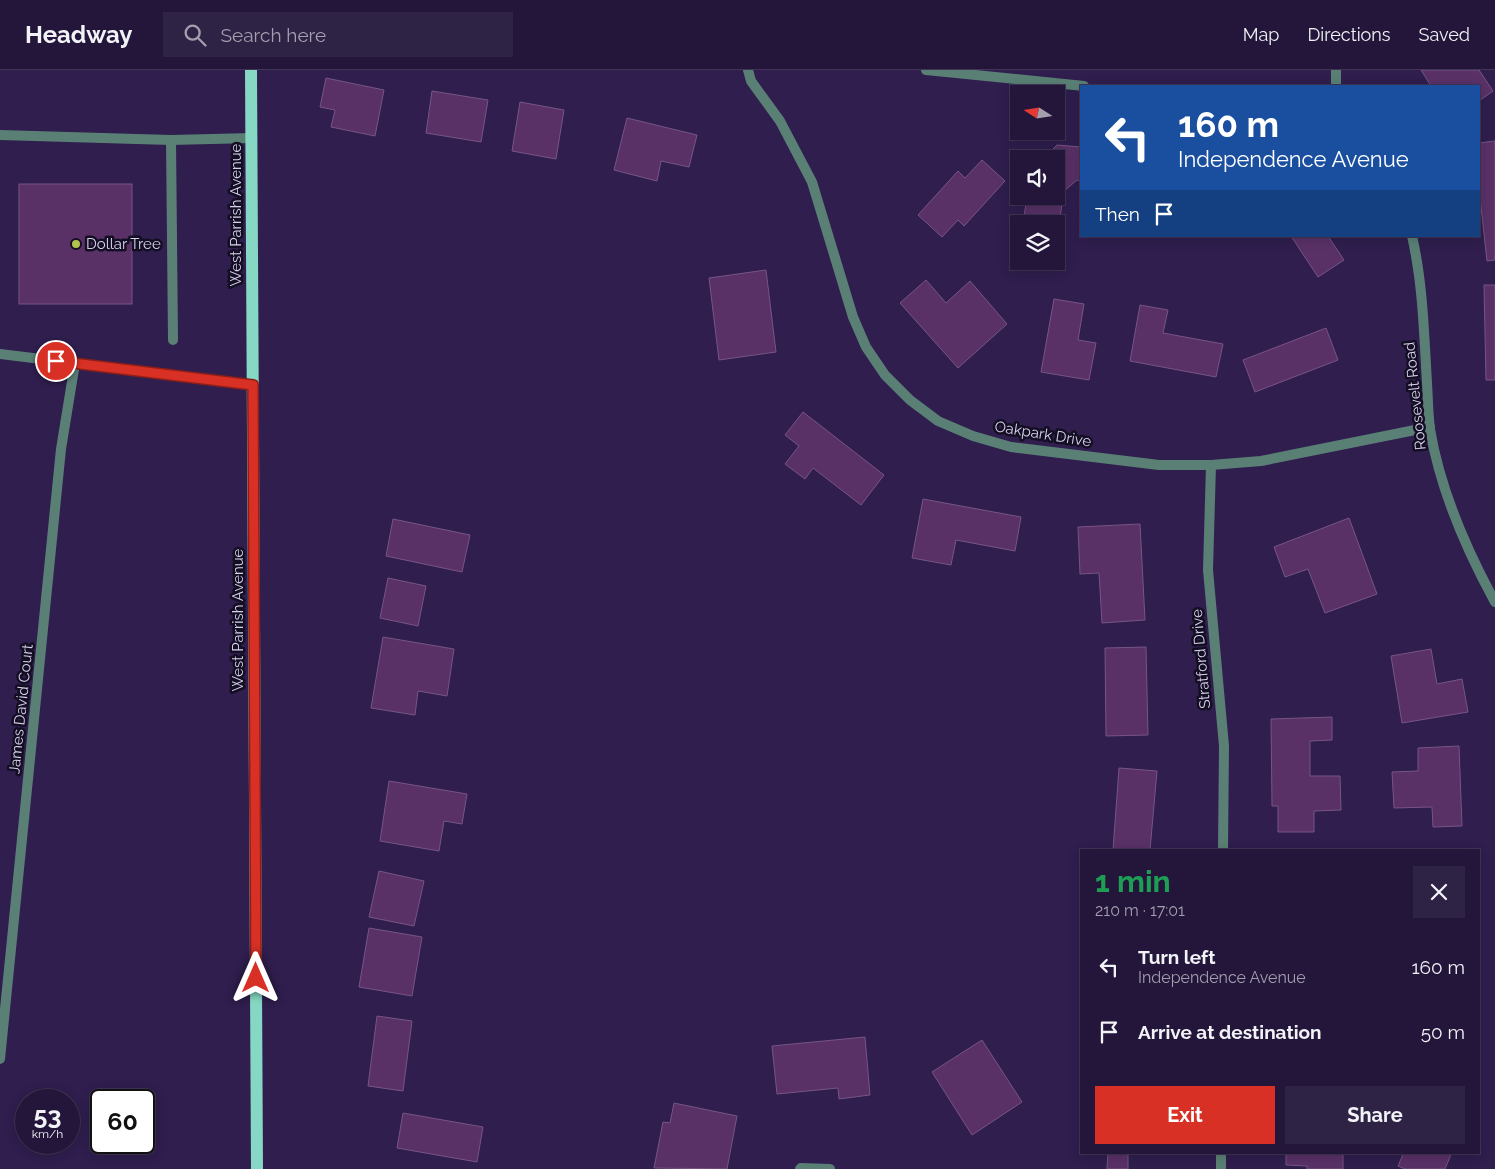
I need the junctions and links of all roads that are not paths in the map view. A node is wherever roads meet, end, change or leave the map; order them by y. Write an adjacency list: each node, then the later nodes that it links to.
1 (251, 70): 8 (main road, West Parrish Avenue)
2 (748, 70): 16 (street, Oakpark Drive)
3 (926, 70): 6 (street)
4 (1336, 70): 5 (street)
5 (1336, 85)
6 (1080, 86)
7 (0, 135): 9 (street)
8 (252, 138): 9 (street); 14 (main road, West Parrish Avenue)
9 (171, 140): 11 (street)
10 (1412, 237): 15 (street, Roosevelt Road)
11 (173, 340)
12 (0, 354): 13 (street)
13 (75, 363): 14 (street); 19 (street, James David Court)
14 (253, 385): 21 (main road, West Parrish Avenue)
15 (1430, 427): 16 (street, Oakpark Drive); 17 (street, Roosevelt Road)
16 (1211, 465): 18 (street, Stratford Drive)
17 (1495, 602)
18 (1223, 849)
19 (0, 1059)
20 (1221, 1154): 24 (street)
21 (257, 1169)
22 (800, 1169): 23 (street)
23 (830, 1169)
24 (1221, 1169)

